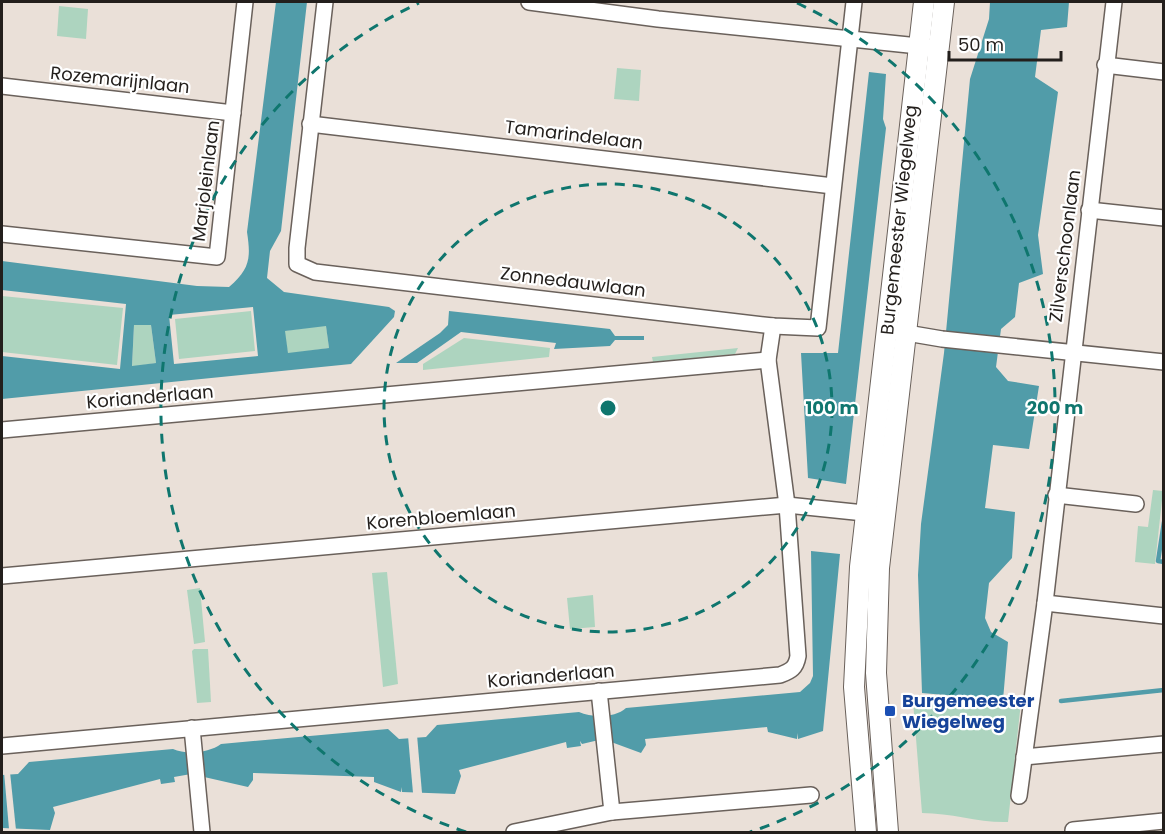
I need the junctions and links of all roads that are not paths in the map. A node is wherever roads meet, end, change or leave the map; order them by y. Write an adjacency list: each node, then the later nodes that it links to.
1 (246, 2): 15 (street, Marjoleinlaan)
2 (325, 2): 16 (street, Zonnedauwlaan)
3 (529, 2): 8 (street)
4 (854, 2): 9 (street, Zonnedauwlaan)
5 (924, 2): 10 (street, Burgemeester Wiegelweg)
6 (944, 2): 11 (street, Burgemeester Wiegelweg)
7 (1113, 2): 12 (street, Zilverschoonlaan)
8 (628, 8): 9 (street)
9 (850, 37): 10 (street); 17 (street, Zonnedauwlaan)
10 (918, 45): 11 (street); 22 (street, Burgemeester Wiegelweg)
11 (938, 48): 23 (street, Burgemeester Wiegelweg)
12 (1105, 65): 13 (street); 18 (street, Zilverschoonlaan)
13 (1164, 72)
14 (2, 86): 15 (street, Rozemarijnlaan)
15 (233, 113): 20 (street, Marjoleinlaan)
16 (310, 124): 17 (street, Tamarindelaan); 21 (street, Zonnedauwlaan)
17 (833, 186): 21 (street, Zonnedauwlaan)
18 (1089, 210): 19 (street); 24 (street, Zilverschoonlaan)
19 (1164, 218)
20 (2, 234)
21 (773, 326): 25 (street, Korianderlaan)
22 (887, 329): 23 (street); 31 (street, Burgemeester Wiegelweg)
23 (906, 333): 24 (street); 31 (street, Burgemeester Wiegelweg)
24 (1073, 353): 26 (street); 28 (street, Zilverschoonlaan)
25 (768, 360): 27 (street, Korianderlaan); 30 (street, Korianderlaan)
26 (1164, 362)
27 (2, 430)
28 (1056, 495): 29 (street); 34 (street, Zilverschoonlaan)
29 (1136, 504)
30 (787, 505): 31 (street, Korenbloemlaan); 33 (street, Korenbloemlaan); 38 (street, Korianderlaan)
31 (874, 514): 32 (street, Burgemeester Wiegelweg)
32 (869, 567): 36 (street, Burgemeester Wiegelweg); 37 (street, Burgemeester Wiegelweg)
33 (2, 576)
34 (1045, 603): 35 (street); 42 (street, Zilverschoonlaan)
35 (1164, 616)
36 (876, 673): 37 (street); 51 (street, Burgemeester Wiegelweg)
37 (854, 674): 50 (street, Burgemeester Wiegelweg)
38 (599, 691): 39 (street, Korianderlaan); 45 (street)
39 (192, 728): 41 (street, Korianderlaan); 48 (street)
40 (1164, 744): 42 (street)
41 (2, 746)
42 (1024, 757): 44 (street, Zilverschoonlaan)
43 (811, 795): 45 (street)
44 (1019, 796)
45 (612, 812): 49 (street)
46 (1164, 821): 47 (street)
47 (1073, 830)
48 (202, 832)
49 (514, 832)
50 (866, 832)
51 (888, 832)

